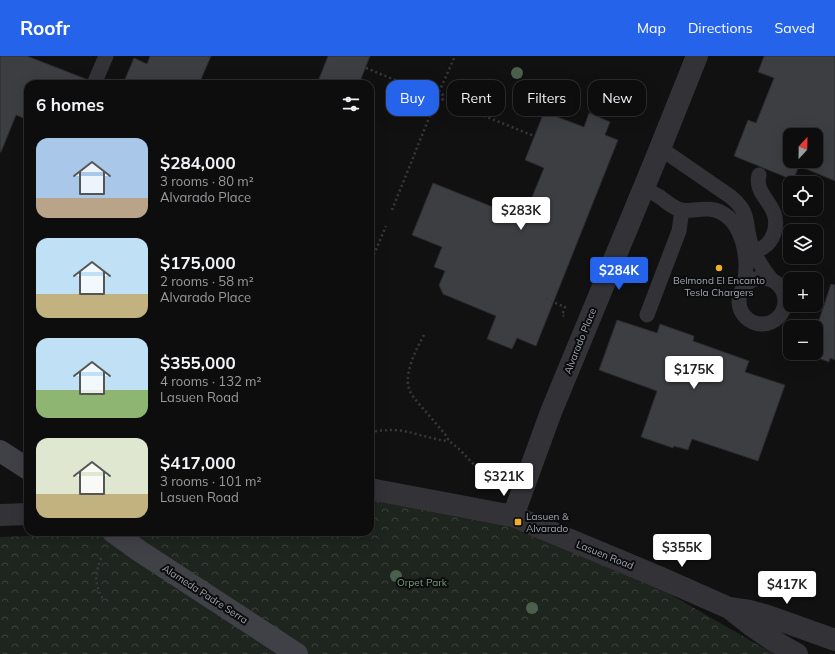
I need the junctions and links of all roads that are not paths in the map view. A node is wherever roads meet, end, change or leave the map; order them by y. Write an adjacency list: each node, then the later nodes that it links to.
1 (697, 56): 4 (street, Alvarado Place)
2 (101, 57): 3 (lane)
3 (95, 80)
4 (660, 148): 6 (street, Alvarado Place); 8 (lane)
5 (759, 175): 8 (lane)
6 (644, 188): 7 (lane); 17 (street, Alvarado Place)
7 (682, 210): 8 (lane); 11 (lane)
8 (750, 253): 9 (lane); 10 (lane)
9 (773, 281): 10 (lane); 10 (lane)
10 (743, 289)
11 (647, 315)
12 (0, 451): 13 (street)
13 (24, 466)
14 (374, 490): 17 (street, Lasuen Road)
15 (24, 514): 16 (street)
16 (0, 515)
17 (513, 516): 19 (street, Lasuen Road)
18 (119, 536): 21 (street, Alameda Padre Serra)
19 (729, 608): 20 (street, Lasuen Road); 22 (street)
20 (835, 640)
21 (297, 654)
22 (797, 654)

